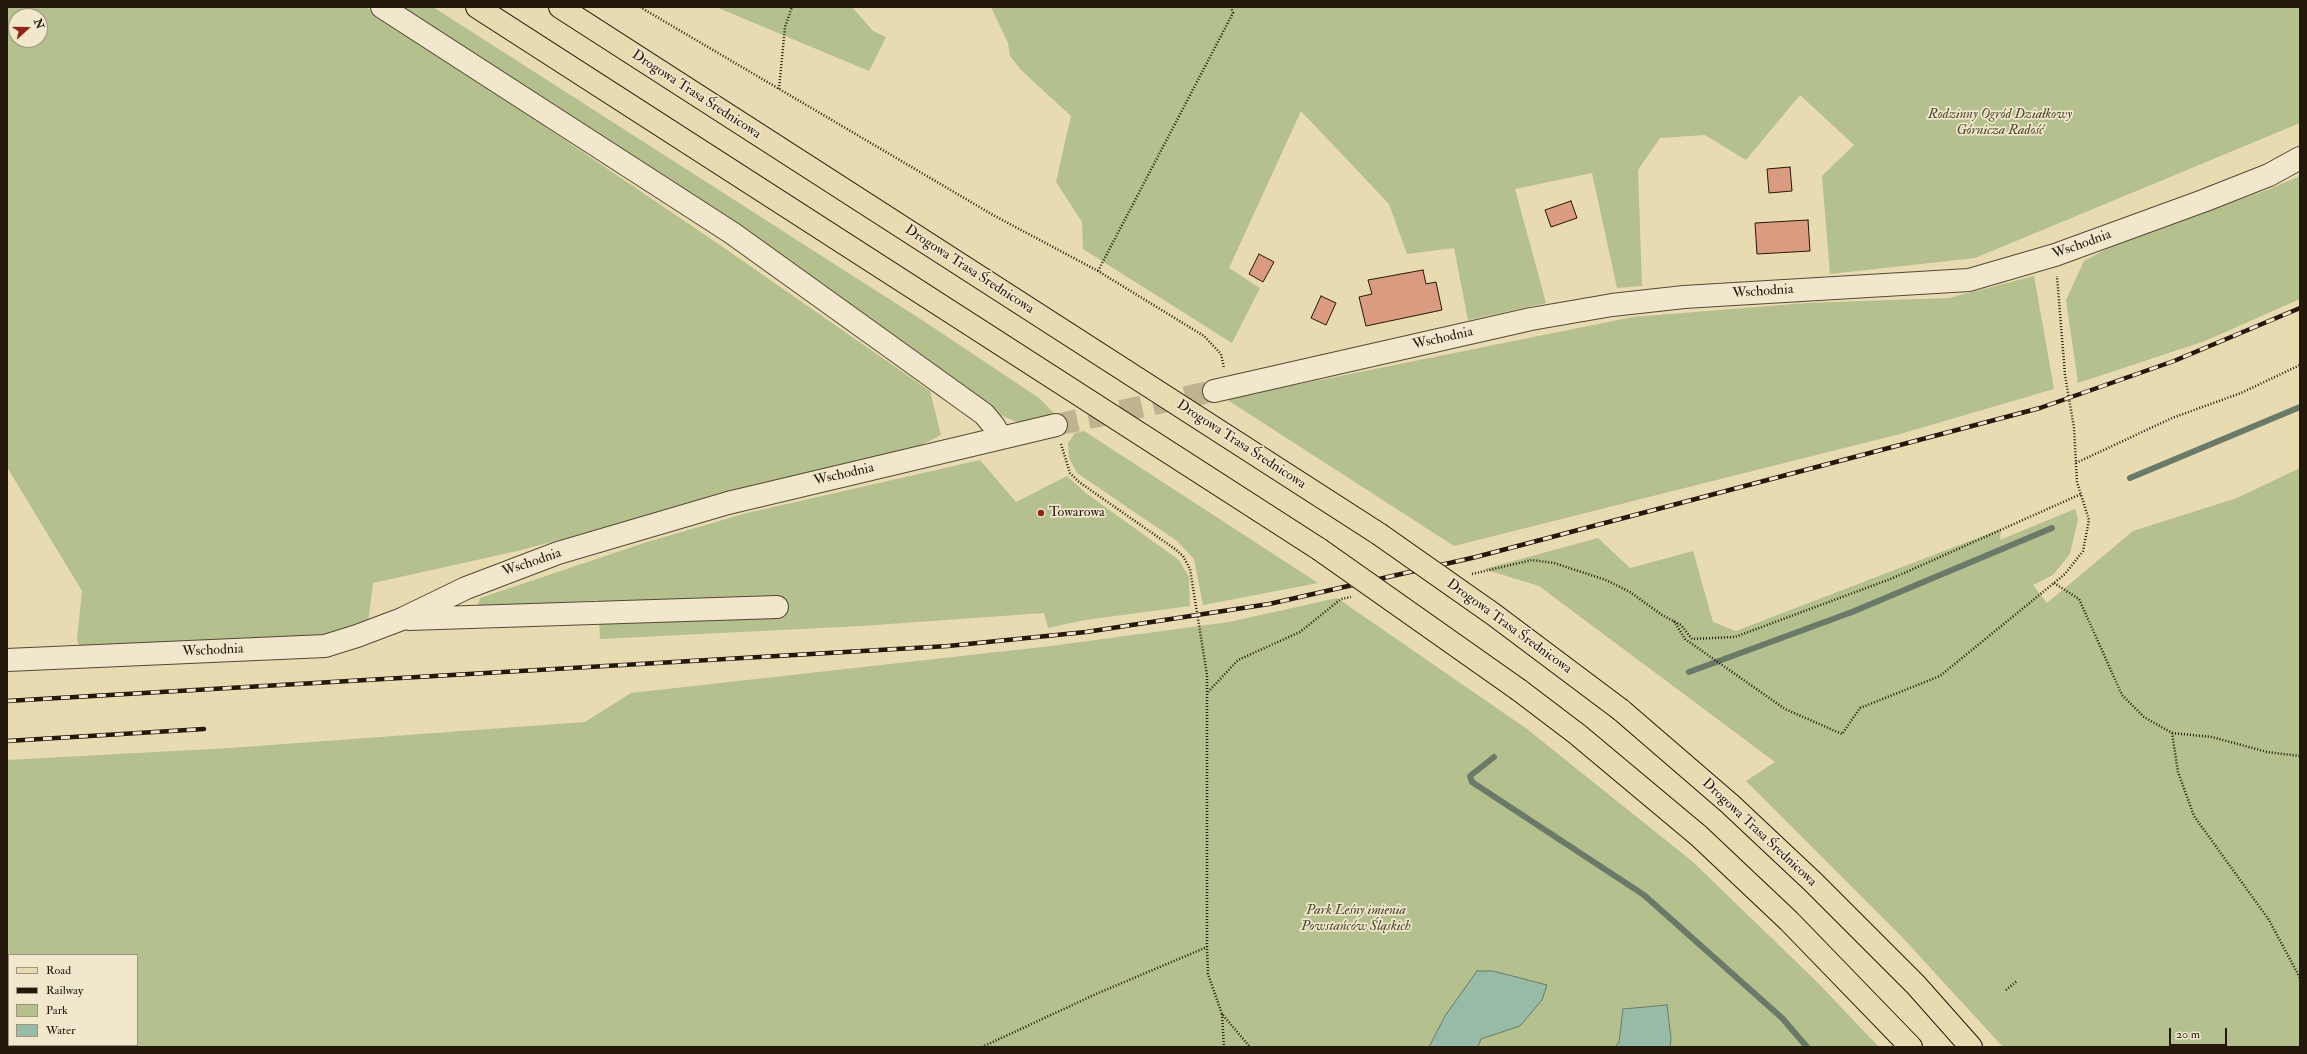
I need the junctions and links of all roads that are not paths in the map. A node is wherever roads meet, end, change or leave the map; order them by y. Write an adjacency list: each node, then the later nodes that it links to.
1 (382, 7): 7 (street)
2 (477, 7): 11 (main road, bridge)
3 (560, 7): 12 (main road, Drogowa Trasa Średnicowa, bridge)
4 (2300, 158): 5 (street, Wschodnia)
5 (1222, 389)
6 (1056, 425): 7 (street, Wschodnia)
7 (1001, 438): 9 (street, Wschodnia)
8 (777, 607): 9 (street)
9 (402, 619): 10 (street, Wschodnia)
10 (7, 660)
11 (1911, 1047)
12 (1971, 1047)

